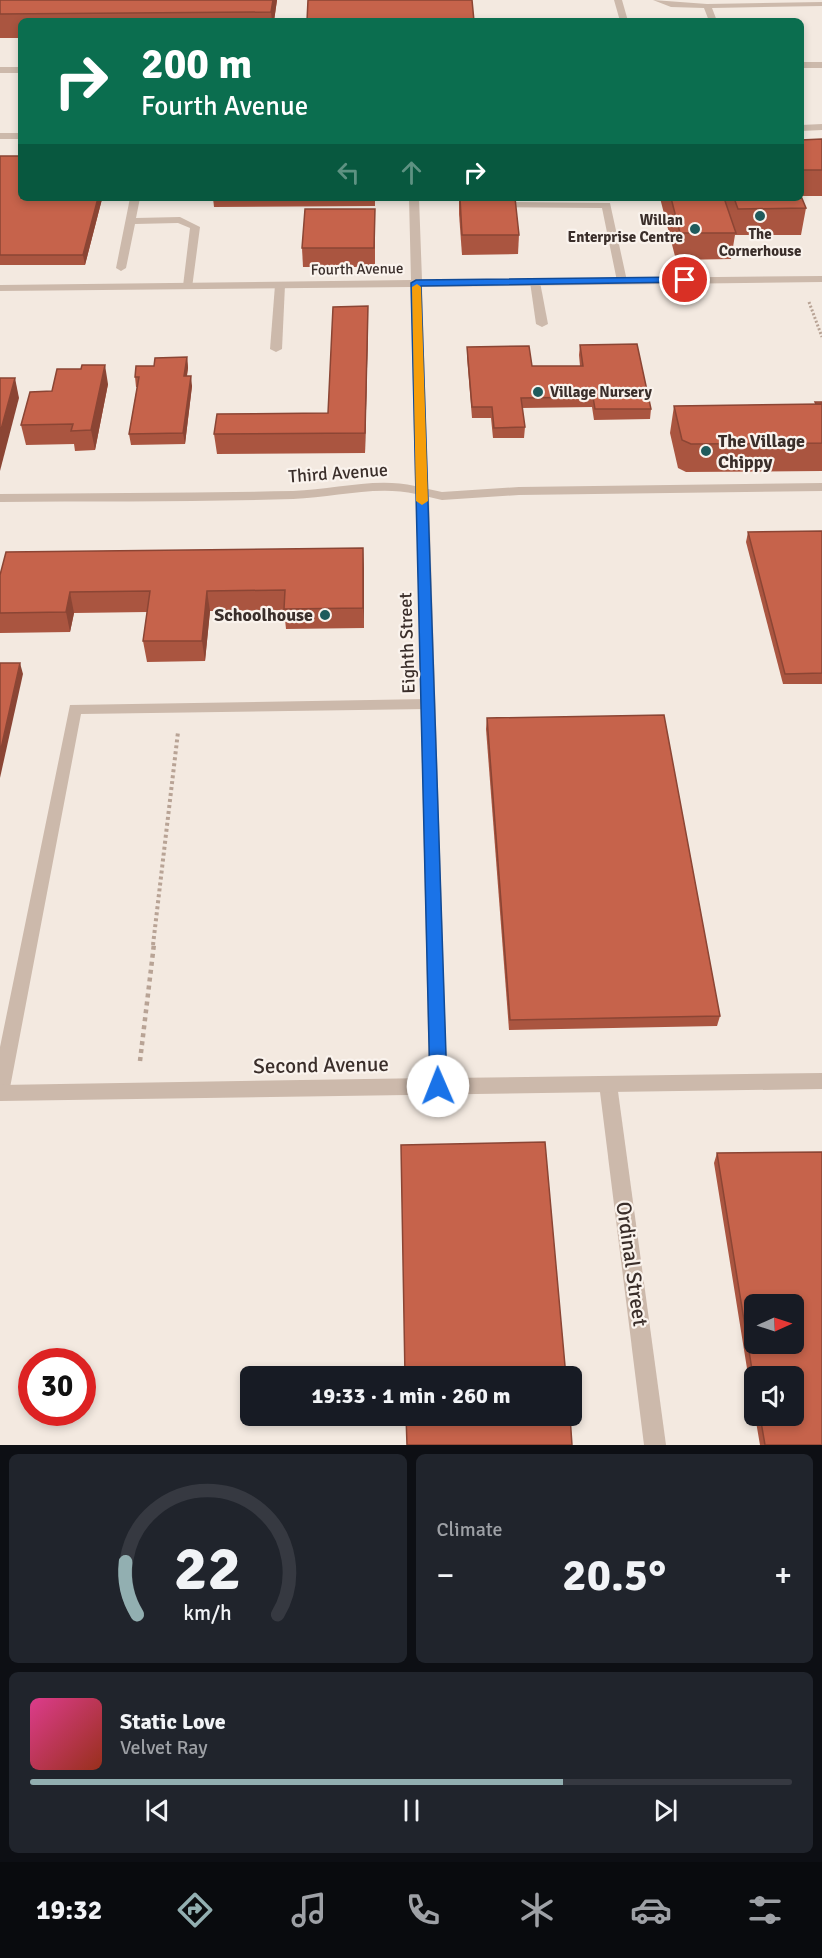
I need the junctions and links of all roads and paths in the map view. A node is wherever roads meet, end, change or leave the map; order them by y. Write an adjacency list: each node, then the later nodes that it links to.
1 (618, 0): 5 (street)
2 (657, 0): 4 (street)
3 (822, 4): 4 (street)
4 (707, 6): 6 (street)
5 (623, 18)
6 (712, 18)
7 (804, 65): 8 (street)
8 (822, 65)
9 (0, 70): 10 (street)
10 (18, 70)
11 (804, 128): 12 (street)
12 (822, 128)
13 (0, 136): 14 (street)
14 (18, 136)
15 (134, 201): 18 (street)
16 (414, 201): 24 (street, Eighth Street)
17 (498, 205): 22 (street)
18 (130, 221): 19 (street); 26 (street)
19 (121, 268)
20 (800, 279): 21 (street, Fourth Avenue); 22 (street, Fourth Avenue); 29 (path)
21 (822, 279)
22 (622, 281): 23 (street, Fourth Avenue)
23 (535, 282): 24 (street, Fourth Avenue); 28 (street)
24 (416, 283): 25 (street, Fourth Avenue); 32 (street, Eighth Street)
25 (280, 285): 26 (street, Fourth Avenue); 30 (street)
26 (188, 286): 27 (street, Fourth Avenue)
27 (0, 288)
28 (542, 324)
29 (822, 337)
30 (276, 349)
31 (822, 487): 32 (street, Third Avenue)
32 (422, 492): 33 (street, Third Avenue); 34 (street, Eighth Street)
33 (0, 498)
34 (428, 704): 35 (street); 38 (street, Eighth Street)
35 (181, 707): 39 (path); 40 (street)
36 (822, 1081): 37 (street, Second Avenue)
37 (608, 1084): 38 (street, Second Avenue); 41 (street, Ordinal Street)
38 (438, 1086): 39 (street, Second Avenue)
39 (136, 1091): 40 (street, Second Avenue)
40 (0, 1094)
41 (655, 1445)

